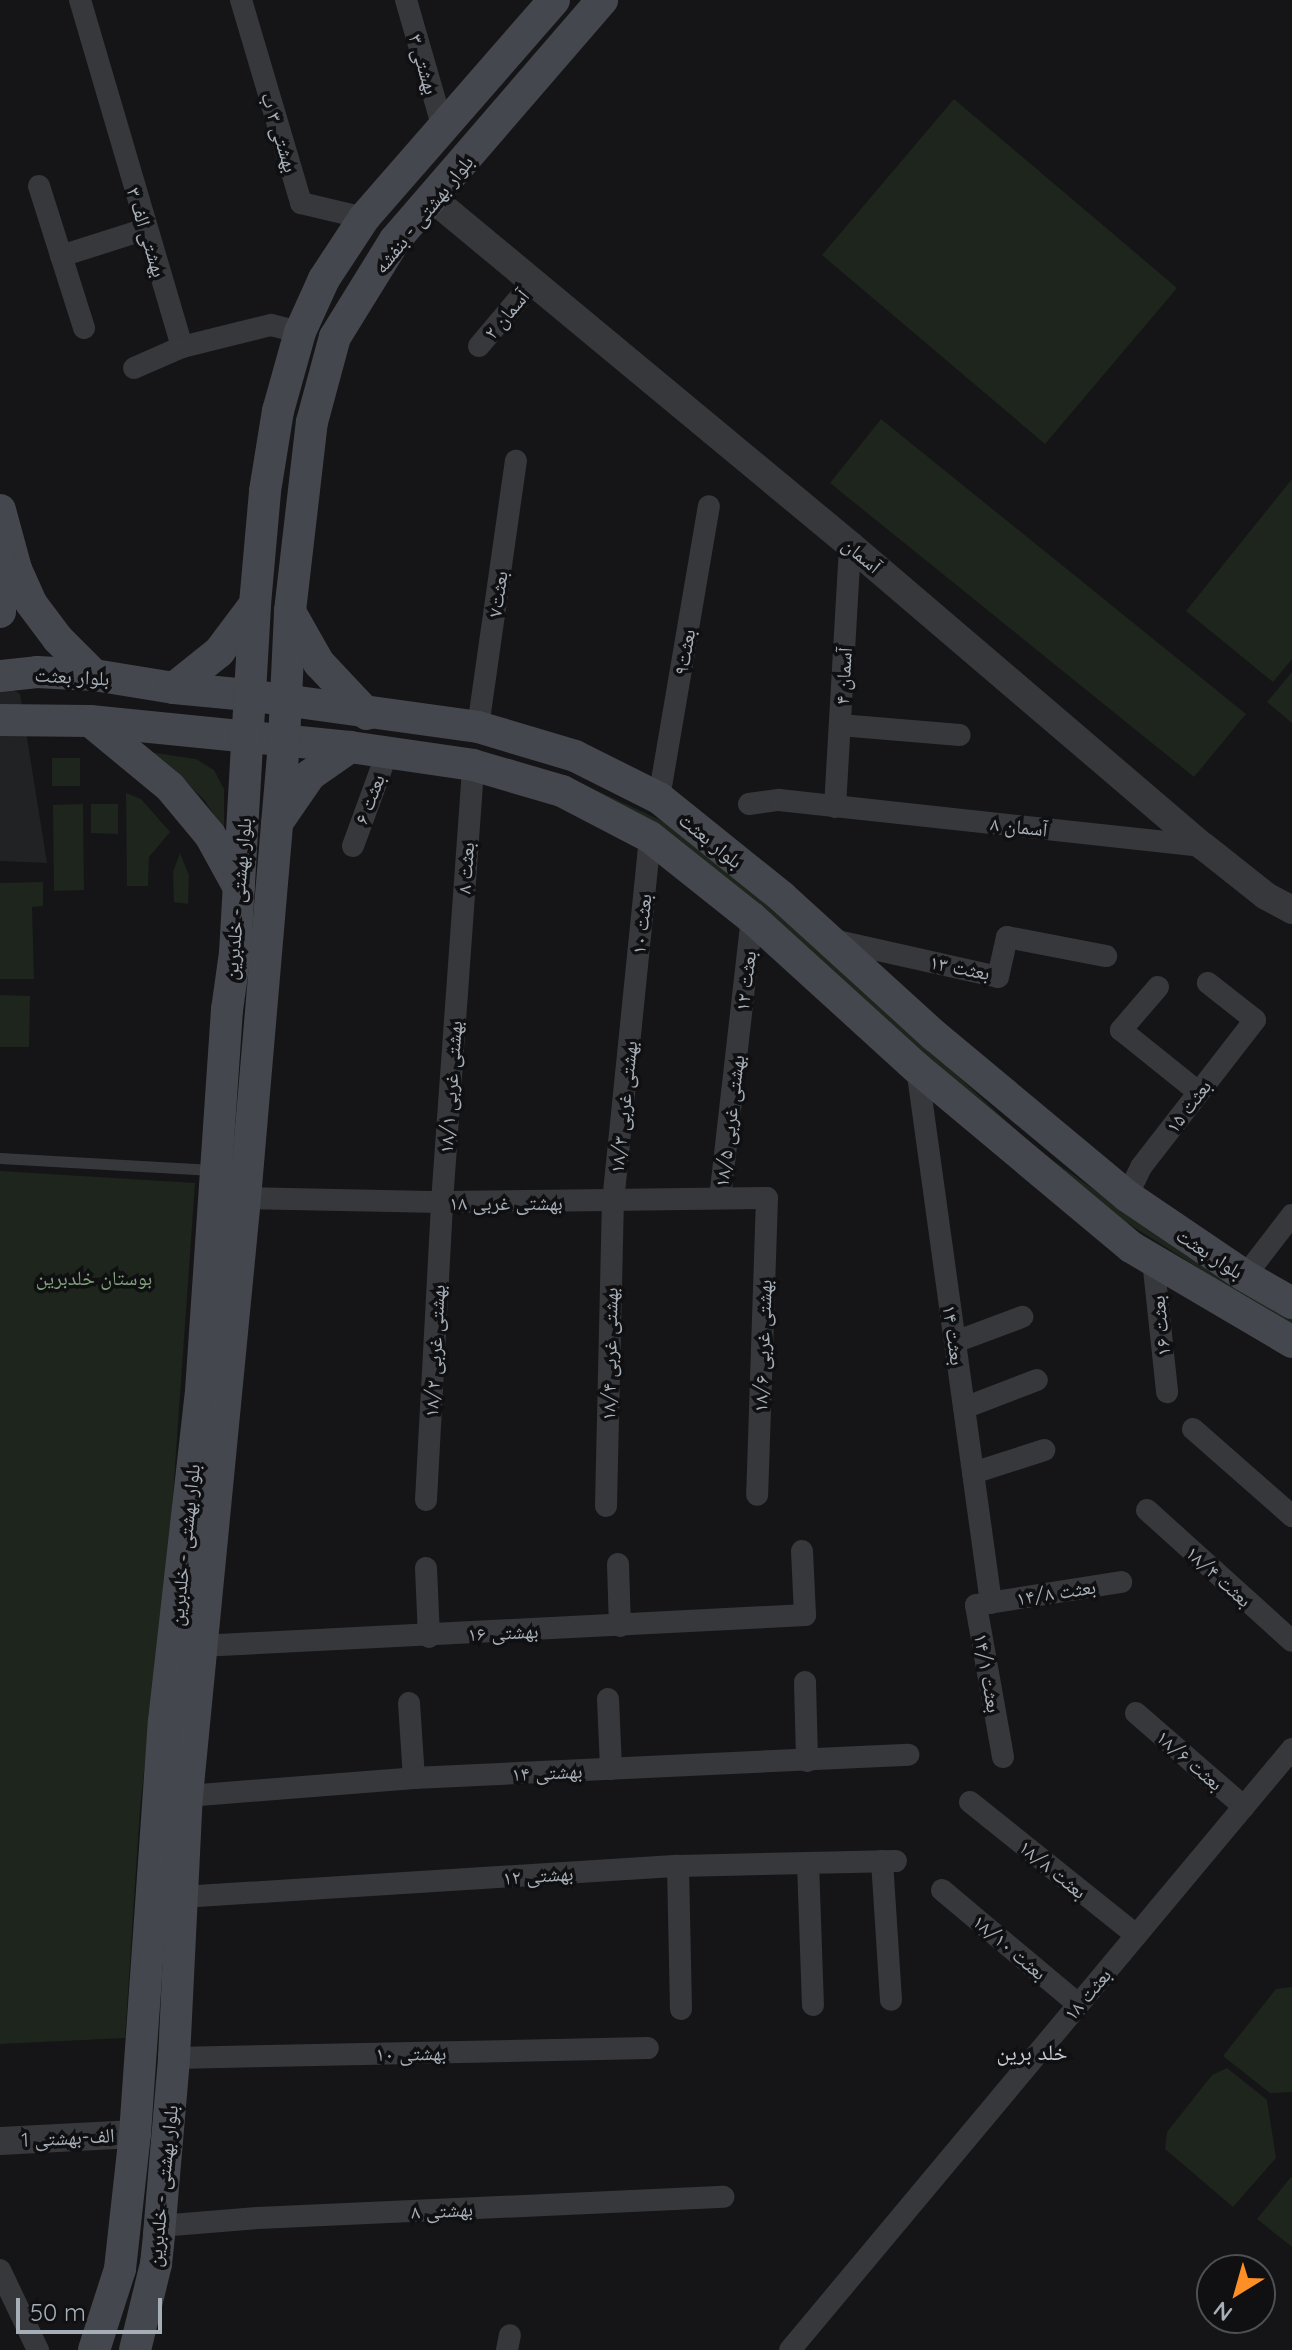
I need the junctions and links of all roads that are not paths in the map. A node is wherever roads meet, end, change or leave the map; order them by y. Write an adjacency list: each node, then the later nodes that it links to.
1 (80, 0): 10 (street, بهشتی الف ۳)
2 (241, 0): 9 (street, بهشتی ۳ ب)
3 (406, 0): 6 (street, بهشتی ۳)
4 (554, 0): 6 (main road, بلوار بهشتی - بنفشه)
5 (602, 0): 8 (main road, بلوار بهشتی - بنفشه)
6 (443, 128): 9 (main road, بلوار بهشتی - بنفشه)
7 (39, 186): 11 (street)
8 (433, 199): 12 (street, آسمان); 25 (main road, بلوار بهشتی - بنفشه)
9 (364, 218): 14 (main road, بلوار بهشتی - بنفشه)
10 (146, 229): 11 (street); 16 (street, بهشتی الف ۳)
11 (61, 256): 13 (street)
12 (533, 282): 15 (street, ۲ آسمان); 21 (street, آسمان)
13 (84, 328)
14 (300, 332): 16 (street); 23 (main road, بلوار بهشتی - بنفشه)
15 (479, 346)
16 (182, 347): 17 (street)
17 (134, 368)
18 (516, 461): 35 (street, بعثت۷)
19 (709, 506): 44 (street, بعثت۹)
20 (0, 510): 24 (main road)
21 (850, 545): 34 (street, ۴ آسمان); 50 (street, آسمان)
22 (0, 562): 24 (main road)
23 (255, 604): 28 (main road); 29 (main road, بلوار بهشتی - بنفشه)
24 (11, 607): 26 (main road)
25 (290, 611): 30 (main road, بلوار بهشتی - بنفشه); 31 (main road)
26 (94, 675): 27 (main road, بلوار بعثت); 28 (main road, بلوار بعثت)
27 (0, 676)
28 (174, 688): 29 (main road, بلوار بعثت)
29 (248, 695): 30 (main road, بلوار بعثت); 36 (main road, بلوار بهشتی - خلدبرین)
30 (287, 700): 31 (main road, بلوار بعثت); 38 (main road, بلوار بهشتی - بنفشه)
31 (367, 714): 35 (main road, بلوار بعثت)
32 (0, 720): 33 (main road, بلوار بعثت)
33 (90, 721): 36 (main road, بلوار بعثت); 51 (main road)
34 (840, 725): 37 (street); 46 (street, ۴ آسمان)
35 (478, 727): 41 (main road, بلوار بعثت)
36 (250, 735): 38 (main road, بلوار بعثت); 51 (main road, بلوار بهشتی - خلدبرین)
37 (960, 735)
38 (284, 740): 39 (main road, بلوار بعثت); 47 (main road, بلوار بهشتی - خلدبرین)
39 (350, 747): 40 (main road, بلوار بعثت); 47 (main road)
40 (387, 753): 42 (main road, بلوار بعثت); 49 (street, ۶ بعثت)
41 (568, 754): 43 (main road); 44 (main road, بلوار بعثت)
42 (473, 765): 43 (main road, بلوار بعثت); 57 (street, ۸ بعثت)
43 (555, 789): 48 (main road, بلوار بعثت)
44 (659, 798): 54 (main road, بلوار بعثت)
45 (749, 804): 46 (street, ۸ آسمان)
46 (835, 807): 50 (street, ۸ آسمان)
47 (275, 825): 55 (main road, بلوار بهشتی - خلدبرین)
48 (650, 837): 53 (main road, بلوار بعثت); 60 (street, ۱۰ بعثت)
49 (353, 846)
50 (1203, 846): 52 (street, آسمان)
51 (239, 888): 55 (main road, بلوار بهشتی - خلدبرین)
52 (1292, 910)
53 (752, 918): 61 (street, ۱۲ بعثت); 62 (main road, بلوار بعثت)
54 (832, 940): 56 (street, ۱۳ بعثت); 66 (main road, بلوار بعثت)
55 (250, 954): 65 (main road, بلوار بهشتی - خلدبرین); 67 (main road, بلوار بهشتی - خلدبرین)
56 (1106, 956)
57 (458, 971): 70 (street, بهشتی غربی ۱۸/۱)
58 (1208, 983): 63 (street, بعثت ۱۵)
59 (1158, 987): 63 (street)
60 (633, 1011): 71 (street, بهشتی غربی ۱۸/۳)
61 (738, 1043): 68 (street, بهشتی غربی ۱۸/۵)
62 (917, 1068): 73 (main road, بلوار بعثت); 78 (street, بعثت ۱۴)
63 (1198, 1092): 66 (street, بعثت ۱۵)
64 (0, 1158): 65 (lane)
65 (218, 1171): 118 (main road, بلوار بهشتی - خلدبرین)
66 (1127, 1196): 73 (main road); 75 (main road, بلوار بعثت)
67 (245, 1198): 70 (street, بهشتی غربی ۱۸); 99 (main road, بلوار بهشتی - خلدبرین)
68 (720, 1198): 69 (street, بهشتی غربی ۱۸); 71 (street, بهشتی غربی ۱۸)
69 (767, 1198): 86 (street, بهشتی غربی ۱۸/۶)
70 (442, 1202): 71 (street, بهشتی غربی ۱۸); 87 (street, بهشتی غربی ۱۸/۲)
71 (613, 1202): 88 (street, بهشتی غربی ۱۸/۴)
72 (1292, 1215): 75 (street)
73 (1104, 1226): 74 (main road, بلوار بعثت)
74 (1153, 1260): 79 (main road, بلوار بعثت); 81 (street, بعثت ۱۶)
75 (1245, 1276): 76 (main road, بلوار بعثت)
76 (1292, 1303)
77 (1022, 1317): 78 (street)
78 (955, 1342): 82 (street, بعثت ۱۴)
79 (1292, 1342)
80 (1037, 1380): 82 (street)
81 (1167, 1392)
82 (964, 1408): 85 (street, بعثت ۱۴)
83 (1193, 1429): 90 (street)
84 (1044, 1450): 85 (street)
85 (973, 1473): 95 (street, بعثت ۱۴)
86 (757, 1495)
87 (426, 1500)
88 (606, 1506)
89 (1147, 1510): 98 (street, ۱۸/۴ بعثت)
90 (1292, 1516)
91 (802, 1551): 96 (street, ۱۶ بهشتی)
92 (618, 1564): 96 (street)
93 (426, 1568): 97 (street)
94 (1121, 1582): 95 (street, ۱۴/۸ بعثت)
95 (991, 1603): 106 (street, ۱۴/۱ بعثت)
96 (620, 1626): 97 (street, ۱۶ بهشتی)
97 (429, 1637): 99 (street, ۱۶ بهشتی)
98 (1292, 1641)
99 (200, 1646): 110 (main road, بلوار بهشتی - خلدبرین)
100 (805, 1682): 107 (street)
101 (608, 1699): 108 (street)
102 (409, 1703): 109 (street)
103 (1136, 1713): 112 (street, ۱۸/۶ بعثت)
104 (1292, 1749): 112 (street, بعثت ۱۸)
105 (908, 1755): 107 (street, ۱۴ بهشتی)
106 (1003, 1757)
107 (807, 1761): 108 (street, ۱۴ بهشتی)
108 (611, 1769): 109 (street, ۱۴ بهشتی)
109 (414, 1778): 110 (street, ۱۴ بهشتی)
110 (187, 1796): 116 (main road, بلوار بهشتی - خلدبرین)
111 (970, 1802): 117 (street, ۱۸/۸ بعثت)
112 (1244, 1807): 117 (street, بعثت ۱۸)
113 (808, 1863): 114 (street, ۱۲ بهشتی); 120 (street, ۱۲ بهشتی); 122 (street)
114 (678, 1866): 116 (street, ۱۲ بهشتی); 123 (street)
115 (942, 1890): 121 (street, ۱۸/۱۰ بعثت)
116 (181, 1897): 119 (main road, بلوار بهشتی - خلدبرین)
117 (1136, 1935): 121 (street, بعثت ۱۸)
118 (145, 1963): 119 (main road); 126 (main road, بلوار بهشتی - خلدبرین)
119 (177, 1963): 125 (main road, بلوار بهشتی - خلدبرین)
120 (891, 2000)
121 (1078, 2004): 134 (street, بعثت ۱۸)
122 (813, 2005)
123 (681, 2009)
124 (648, 2048): 125 (street, ۱۰ بهشتی)
125 (174, 2058): 129 (main road, بلوار بهشتی - خلدبرین)
126 (135, 2134): 127 (street, 1 الف-بهشتی); 132 (main road, بلوار بهشتی - خلدبرین)
127 (0, 2141)
128 (724, 2197): 129 (street, ۸ بهشتی)
129 (160, 2226): 133 (main road, بلوار بهشتی - خلدبرین)
130 (0, 2270): 131 (street)
131 (38, 2350)
132 (94, 2350)
133 (135, 2350)
134 (790, 2350)

